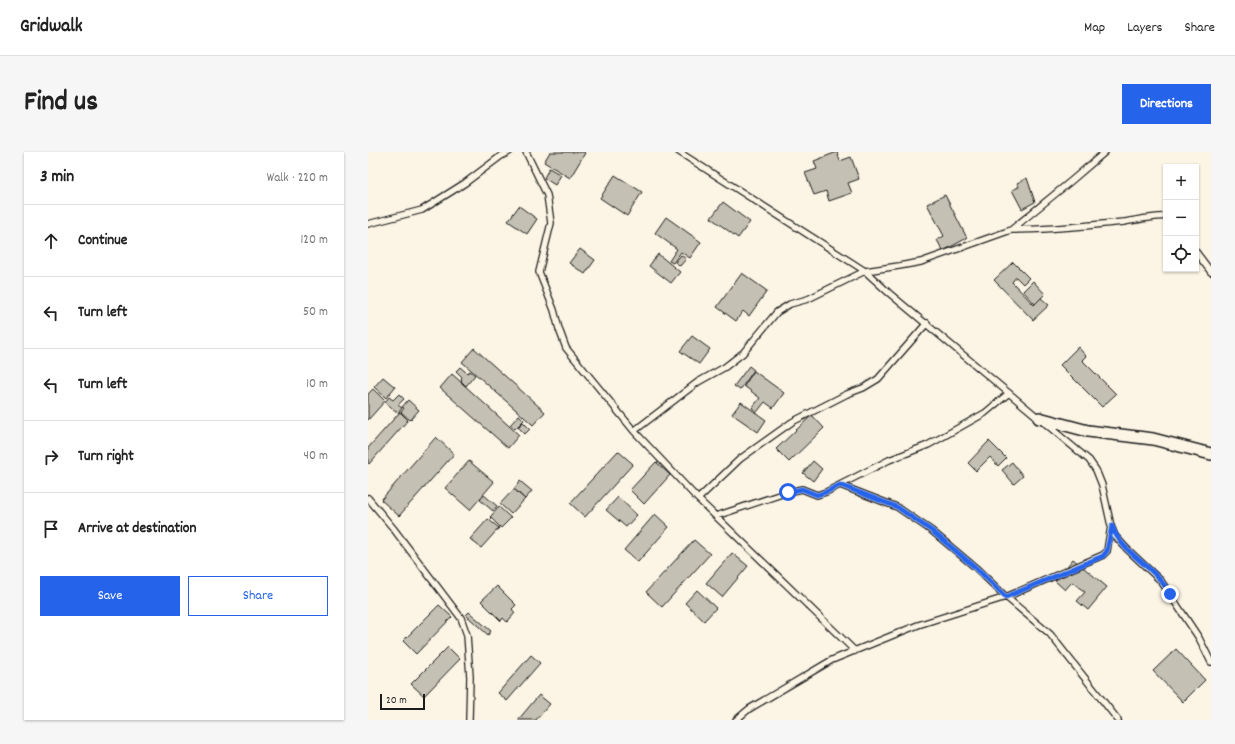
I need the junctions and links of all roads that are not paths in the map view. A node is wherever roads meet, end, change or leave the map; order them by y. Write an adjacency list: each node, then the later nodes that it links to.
1 (509, 152): 6 (lane)
2 (526, 152): 14 (lane)
3 (679, 152): 9 (lane)
4 (1105, 152): 7 (lane)
5 (1163, 216): 7 (lane)
6 (368, 224)
7 (1010, 230): 9 (lane)
8 (1199, 256): 10 (lane)
9 (865, 271): 11 (lane); 14 (lane)
10 (1211, 272)
11 (927, 323): 12 (lane); 18 (lane)
12 (1009, 393): 13 (lane); 16 (lane)
13 (1039, 418): 15 (street); 20 (lane)
14 (634, 431): 18 (lane)
15 (1211, 454)
16 (840, 485): 19 (lane); 21 (lane)
17 (368, 498): 24 (lane)
18 (698, 499): 19 (lane)
19 (716, 516): 22 (lane)
20 (1112, 526): 21 (lane); 23 (lane)
21 (1006, 597): 22 (lane); 26 (lane)
22 (855, 650): 25 (lane)
23 (1211, 662)
24 (469, 720)
25 (736, 720)
26 (1118, 720)

